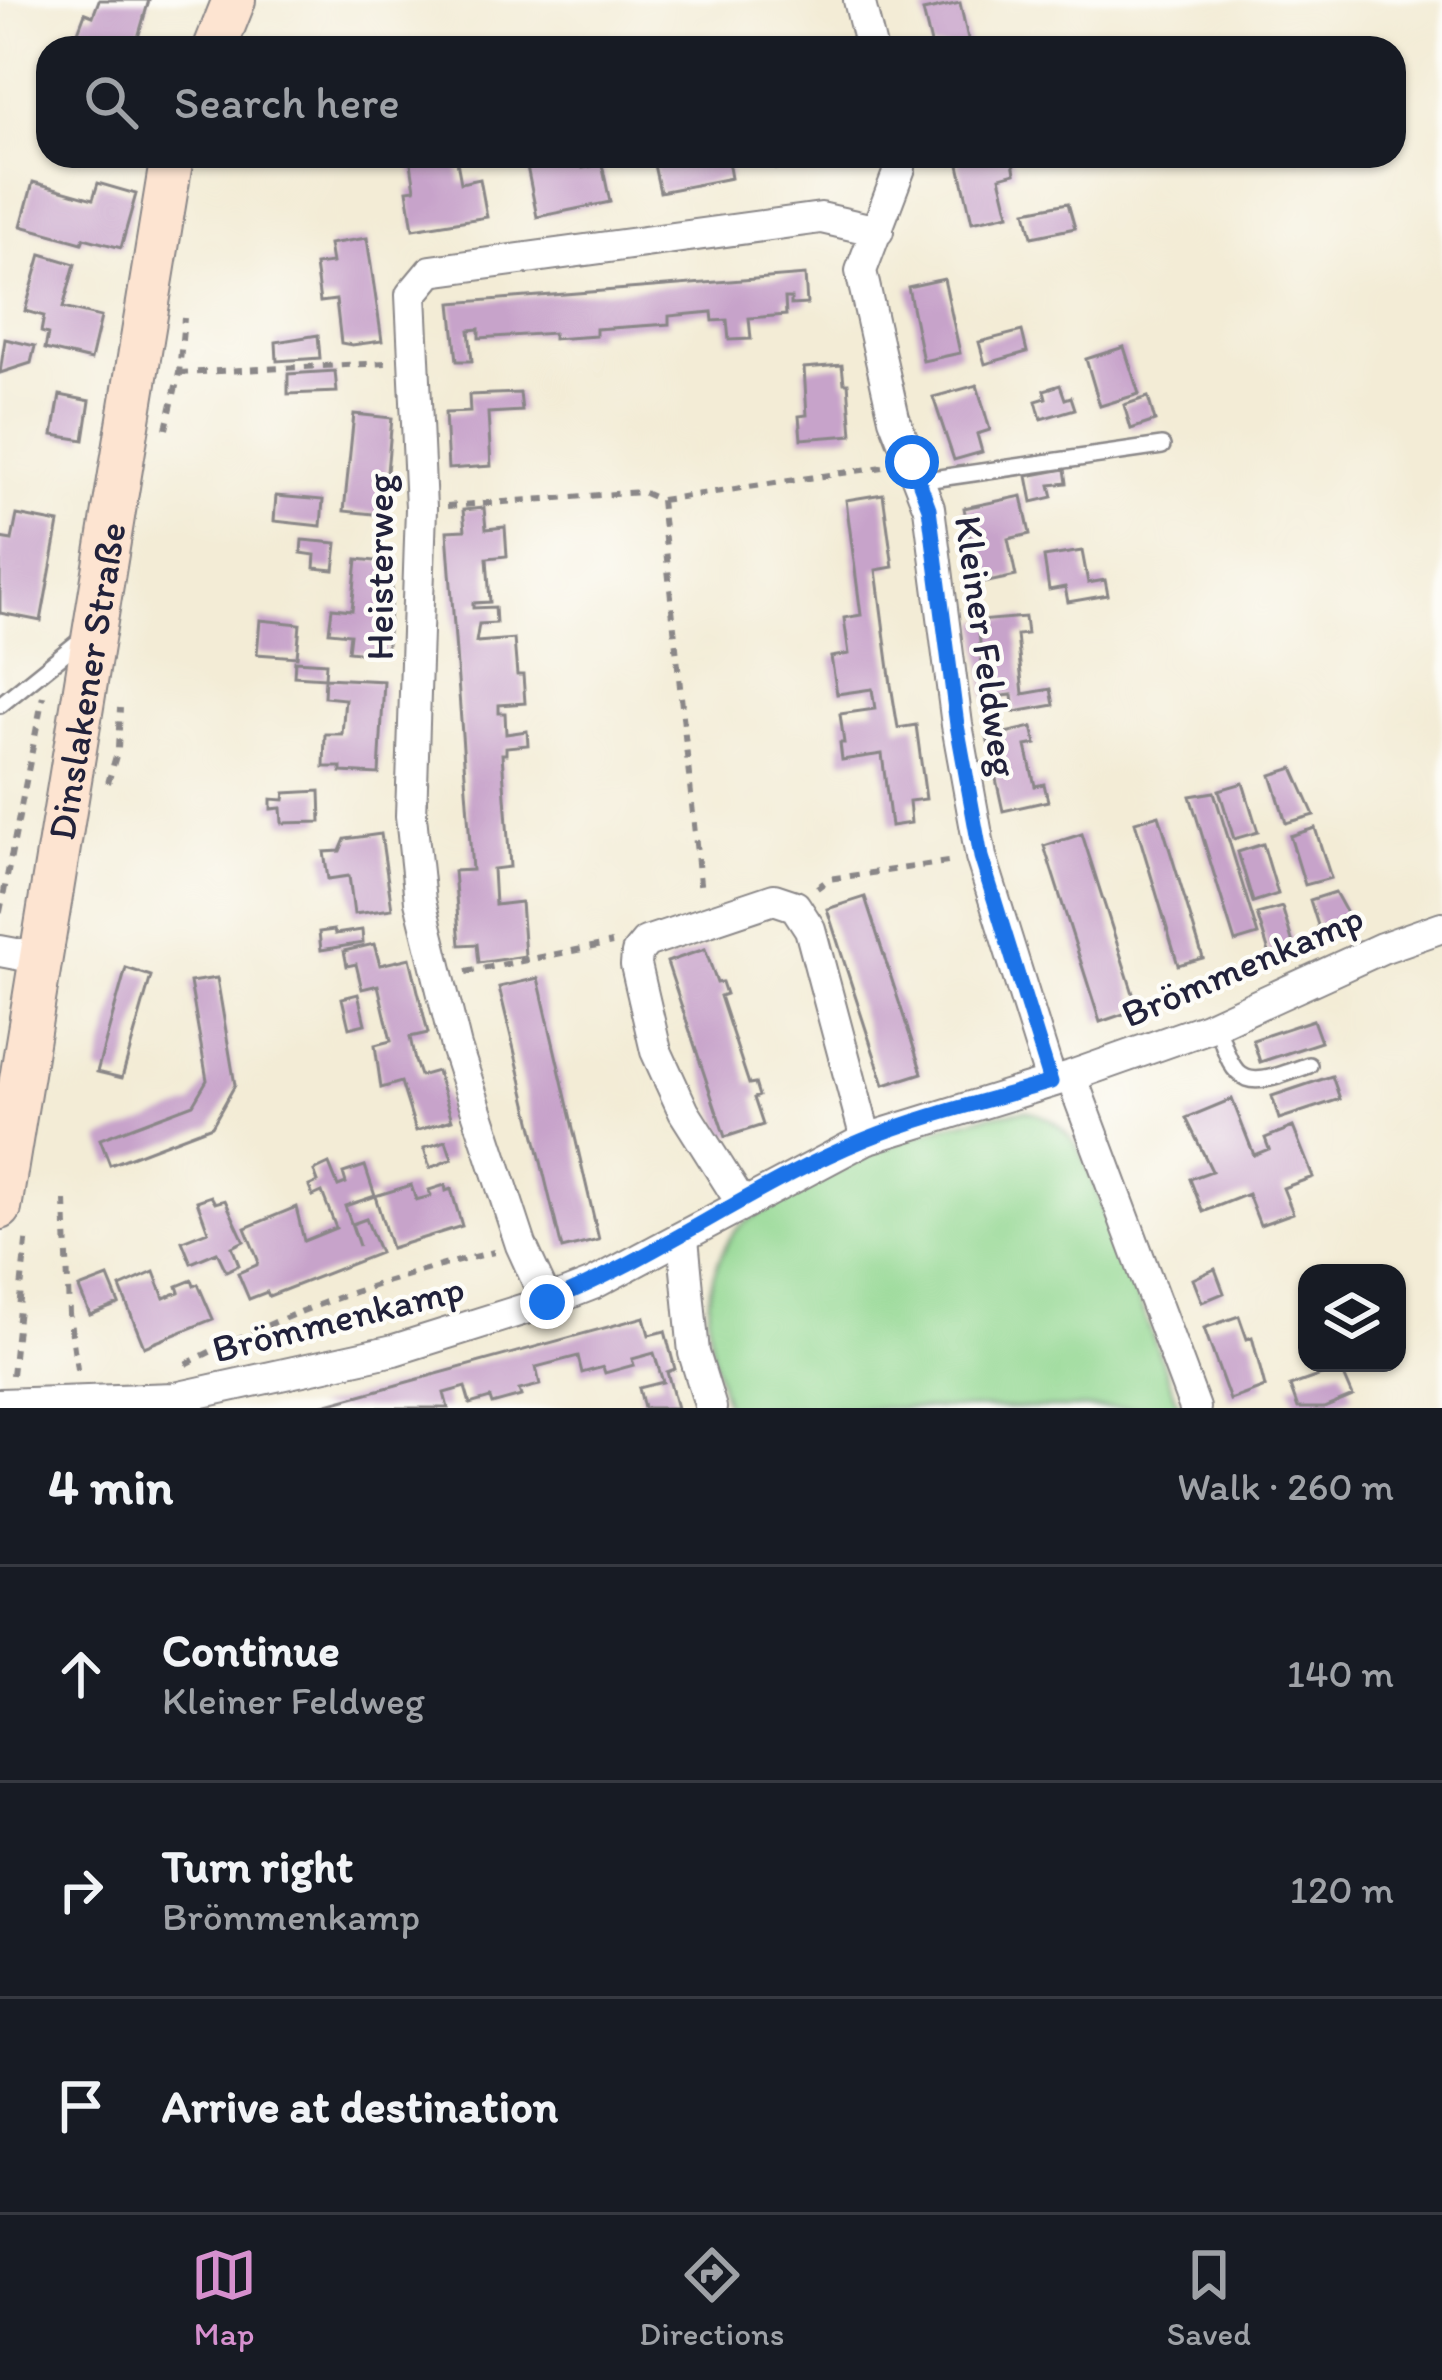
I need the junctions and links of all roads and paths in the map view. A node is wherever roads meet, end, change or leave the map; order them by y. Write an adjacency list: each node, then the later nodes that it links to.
1 (234, 0): 3 (main road)
2 (859, 0): 4 (street)
3 (220, 36)
4 (868, 36)
5 (170, 168): 14 (main road, Dinslakener Straße)
6 (900, 168): 7 (street, Kleiner Feldweg)
7 (878, 231): 8 (street, Heisterweg); 11 (street, Kleiner Feldweg)
8 (413, 362): 9 (path); 13 (street, Heisterweg)
9 (179, 374)
10 (1162, 446): 11 (lane)
11 (915, 472): 12 (path); 16 (street, Kleiner Feldweg)
12 (661, 500): 13 (path); 18 (path)
13 (422, 508): 22 (street, Heisterweg)
14 (95, 629): 15 (lane); 21 (main road, Dinslakener Straße)
15 (0, 705)
16 (981, 857): 17 (path); 25 (street, Kleiner Feldweg)
17 (795, 906): 18 (street); 26 (street)
18 (704, 921): 20 (street)
19 (1442, 927): 23 (street, Brömmenkamp)
20 (637, 952): 22 (path); 28 (street)
21 (19, 955): 29 (main road, Dinslakener Straße)
22 (440, 978): 31 (street, Heisterweg)
23 (1217, 1023): 24 (lane); 25 (street, Brömmenkamp)
24 (1309, 1065)
25 (1061, 1079): 26 (street, Brömmenkamp); 37 (street, Kleiner Feldweg)
26 (866, 1139): 28 (street, Brömmenkamp)
27 (64, 1200): 34 (path)
28 (741, 1202): 30 (street, Brömmenkamp)
29 (0, 1208)
30 (683, 1238): 32 (street, Brömmenkamp); 36 (street)
31 (521, 1246): 32 (street, Heisterweg); 33 (path)
32 (547, 1302): 33 (street, Brömmenkamp)
33 (177, 1392): 34 (street, Brömmenkamp)
34 (81, 1401): 35 (street, Brömmenkamp)
35 (0, 1404)
36 (711, 1408)
37 (1195, 1408)

